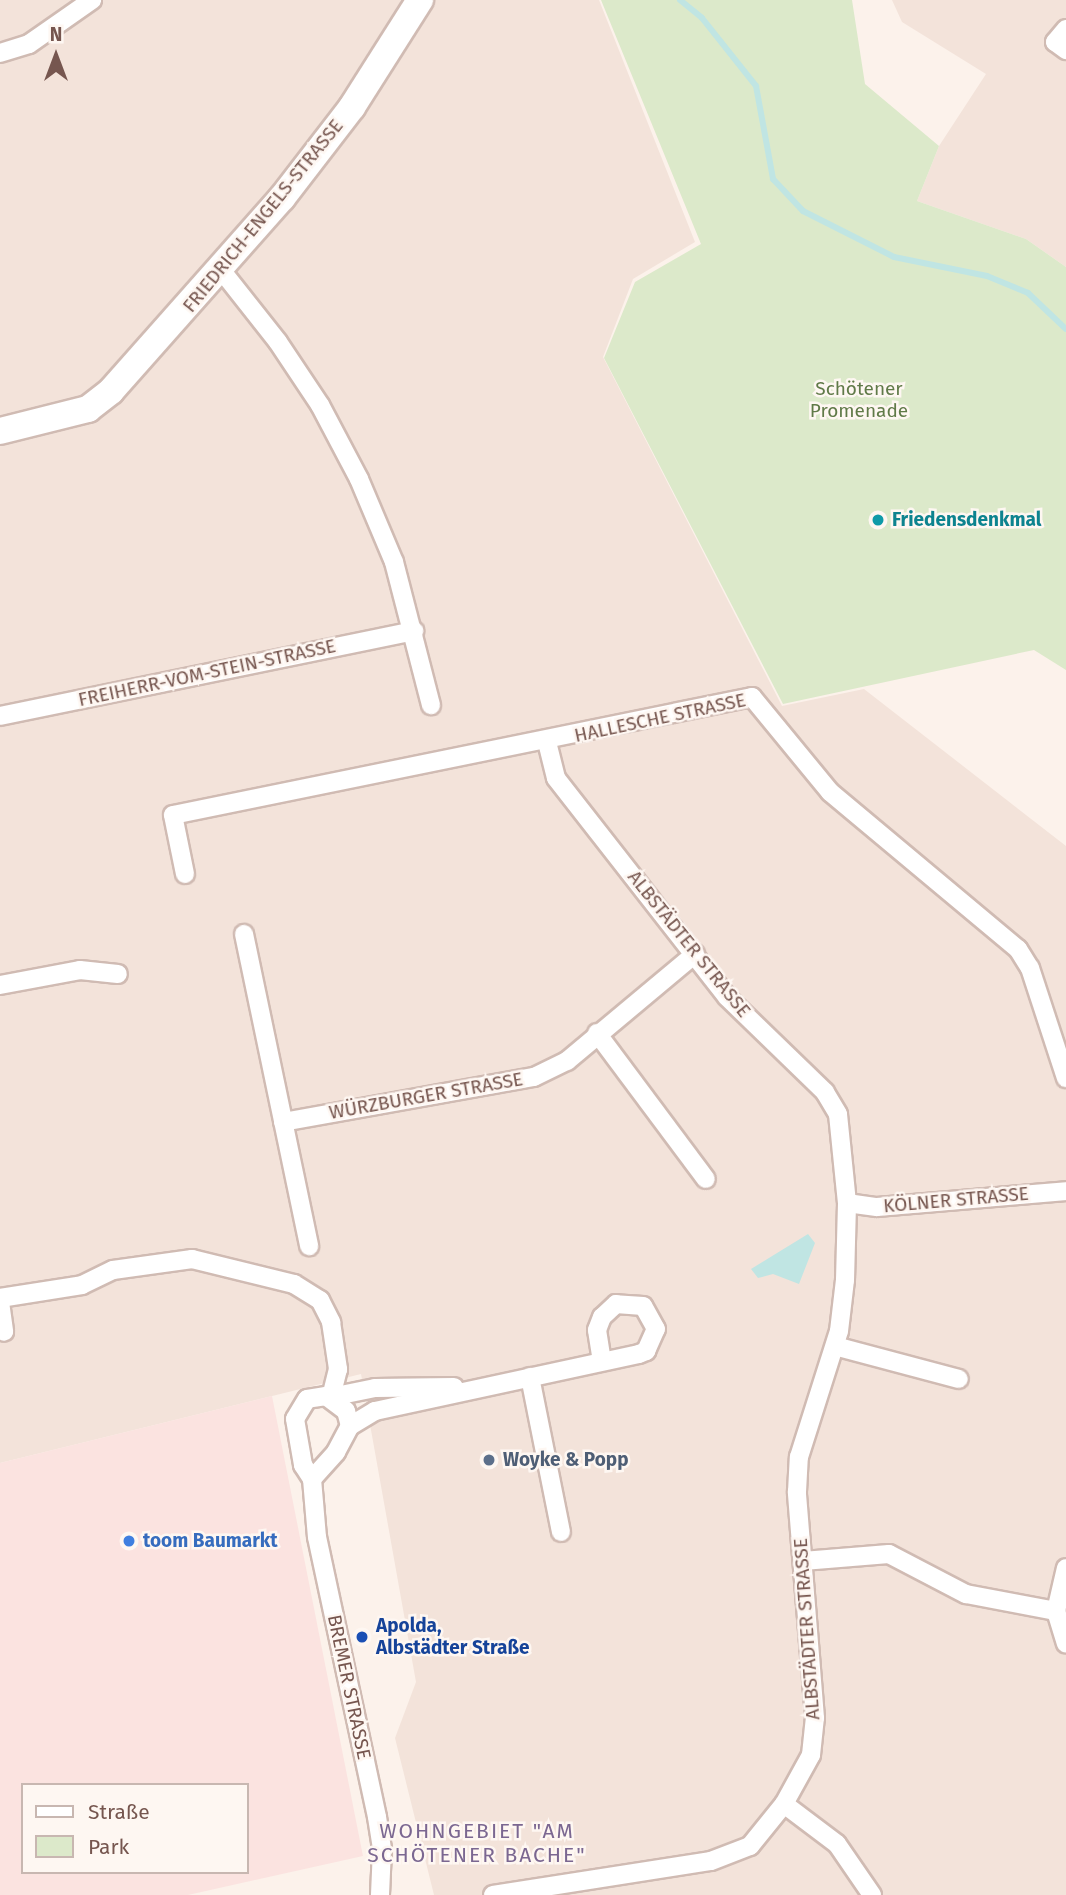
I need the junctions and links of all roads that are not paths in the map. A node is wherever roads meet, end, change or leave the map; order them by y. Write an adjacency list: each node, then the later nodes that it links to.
1 (92, 0): 5 (street)
2 (420, 0): 6 (street, FRIEDRICH-ENGELS-STRASSE)
3 (1066, 29): 4 (street)
4 (1066, 50)
5 (0, 53)
6 (222, 271): 7 (street, FRIEDRICH-ENGELS-STRASSE); 8 (street)
7 (0, 431)
8 (414, 631): 9 (street); 10 (street, FREIHERR-VOM-STEIN-STRASSE)
9 (431, 705)
10 (0, 716)
11 (547, 742): 12 (street, HALLESCHE STRASSE); 14 (street, ALBSTÄDTER STRASSE); 18 (street, HALLESCHE STRASSE)
12 (185, 874)
13 (244, 934): 19 (street)
14 (695, 954): 17 (street, WÜRZBURGER STRASSE); 22 (street, ALBSTÄDTER STRASSE)
15 (118, 974): 16 (street)
16 (0, 985)
17 (597, 1033): 19 (street, WÜRZBURGER STRASSE); 20 (street)
18 (1066, 1078)
19 (283, 1122): 23 (street)
20 (706, 1179)
21 (1066, 1191): 22 (street, KÖLNER STRASSE)
22 (847, 1203): 26 (street, ALBSTÄDTER STRASSE)
23 (309, 1247)
24 (0, 1300): 25 (street); 31 (street)
25 (4, 1332)
26 (835, 1346): 29 (street); 35 (street, ALBSTÄDTER STRASSE)
27 (602, 1361): 28 (street, BREMER STRASSE)
28 (530, 1377): 30 (street, BREMER STRASSE); 34 (street)
29 (959, 1379)
30 (471, 1388): 31 (street, BREMER STRASSE); 32 (street, BREMER STRASSE)
31 (331, 1397): 32 (street); 33 (street, BREMER STRASSE)
32 (350, 1426): 33 (street)
33 (312, 1479): 41 (street, BREMER STRASSE)
34 (561, 1532)
35 (803, 1561): 37 (street); 39 (street, ALBSTÄDTER STRASSE)
36 (1066, 1569): 37 (street)
37 (1056, 1611): 38 (street)
38 (1066, 1644)
39 (784, 1804): 40 (street, ALBSTÄDTER STRASSE); 43 (street)
40 (578, 1890): 42 (street, ALBSTÄDTER STRASSE)
41 (380, 1895)
42 (493, 1895)
43 (872, 1895)

